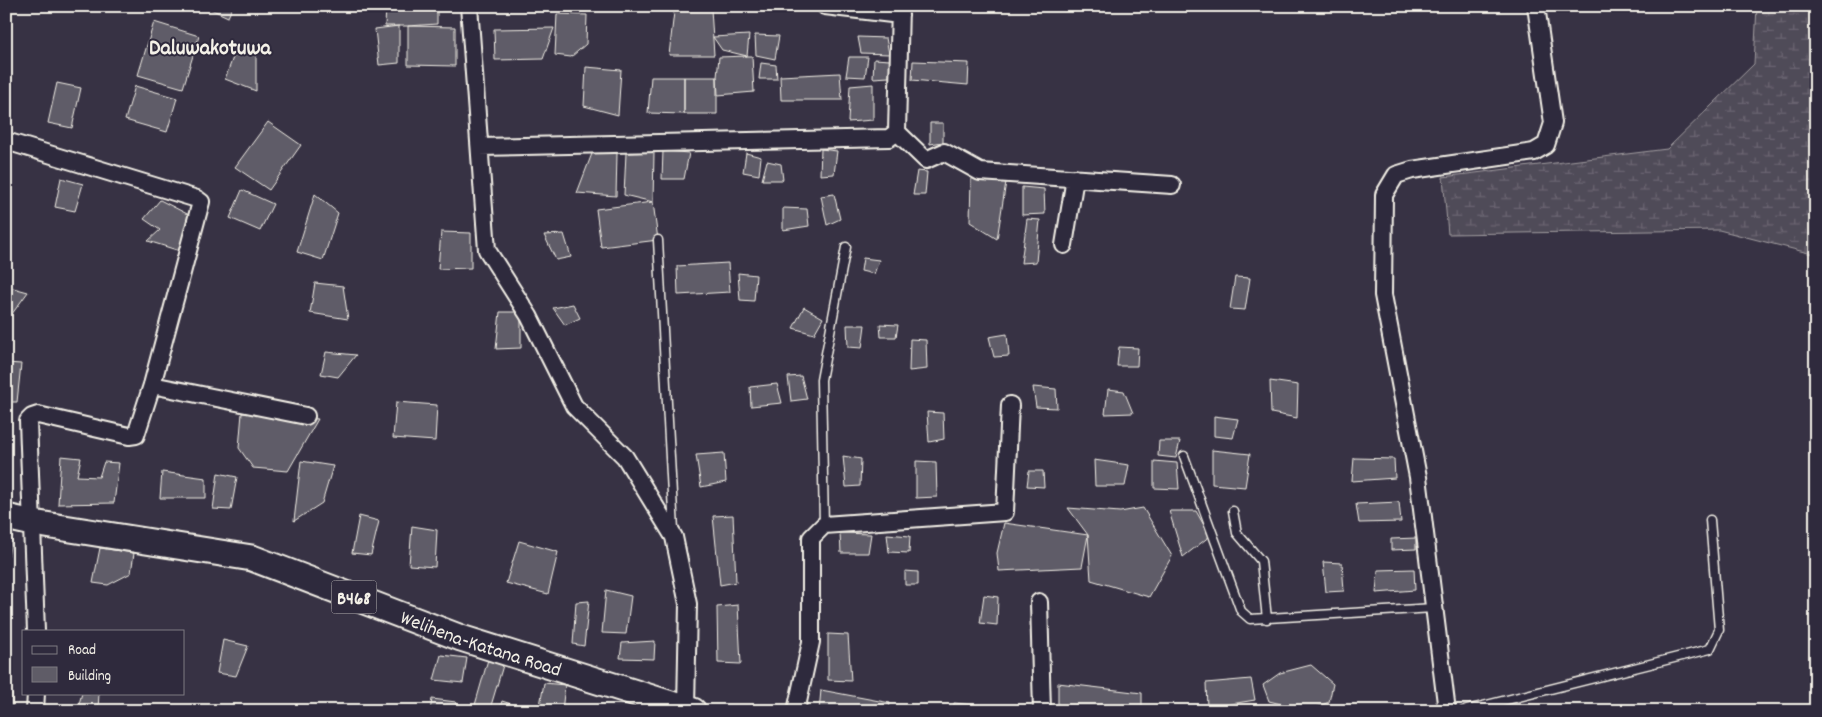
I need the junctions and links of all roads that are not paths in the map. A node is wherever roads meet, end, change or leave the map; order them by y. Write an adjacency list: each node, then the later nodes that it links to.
1 (469, 6): 7 (street)
2 (825, 6): 4 (street)
3 (1536, 6): 24 (street)
4 (900, 11): 5 (street)
5 (897, 132): 7 (street); 8 (street)
6 (6, 141): 13 (street)
7 (480, 147): 22 (street)
8 (1075, 178): 9 (street); 11 (street)
9 (1172, 185)
10 (658, 240): 22 (lane)
11 (1064, 245)
12 (846, 247): 21 (lane)
13 (152, 385): 15 (street); 20 (street)
14 (1010, 405): 21 (street)
15 (306, 416)
16 (1184, 456): 25 (lane)
17 (1233, 512): 25 (lane)
18 (6, 517): 20 (main road, Welihena-Katana Road / B468)
19 (1710, 520): 33 (lane)
20 (32, 523): 26 (street); 28 (main road, Welihena-Katana Road / B468)
21 (824, 525): 30 (street)
22 (674, 537): 28 (street)
23 (1038, 602): 31 (street)
24 (1434, 608): 25 (lane); 32 (street)
25 (1267, 619)
26 (36, 630)
27 (36, 694): 29 (street)
28 (689, 710)
29 (35, 711)
30 (796, 711)
31 (1042, 711)
32 (1447, 711)
33 (1463, 711)

